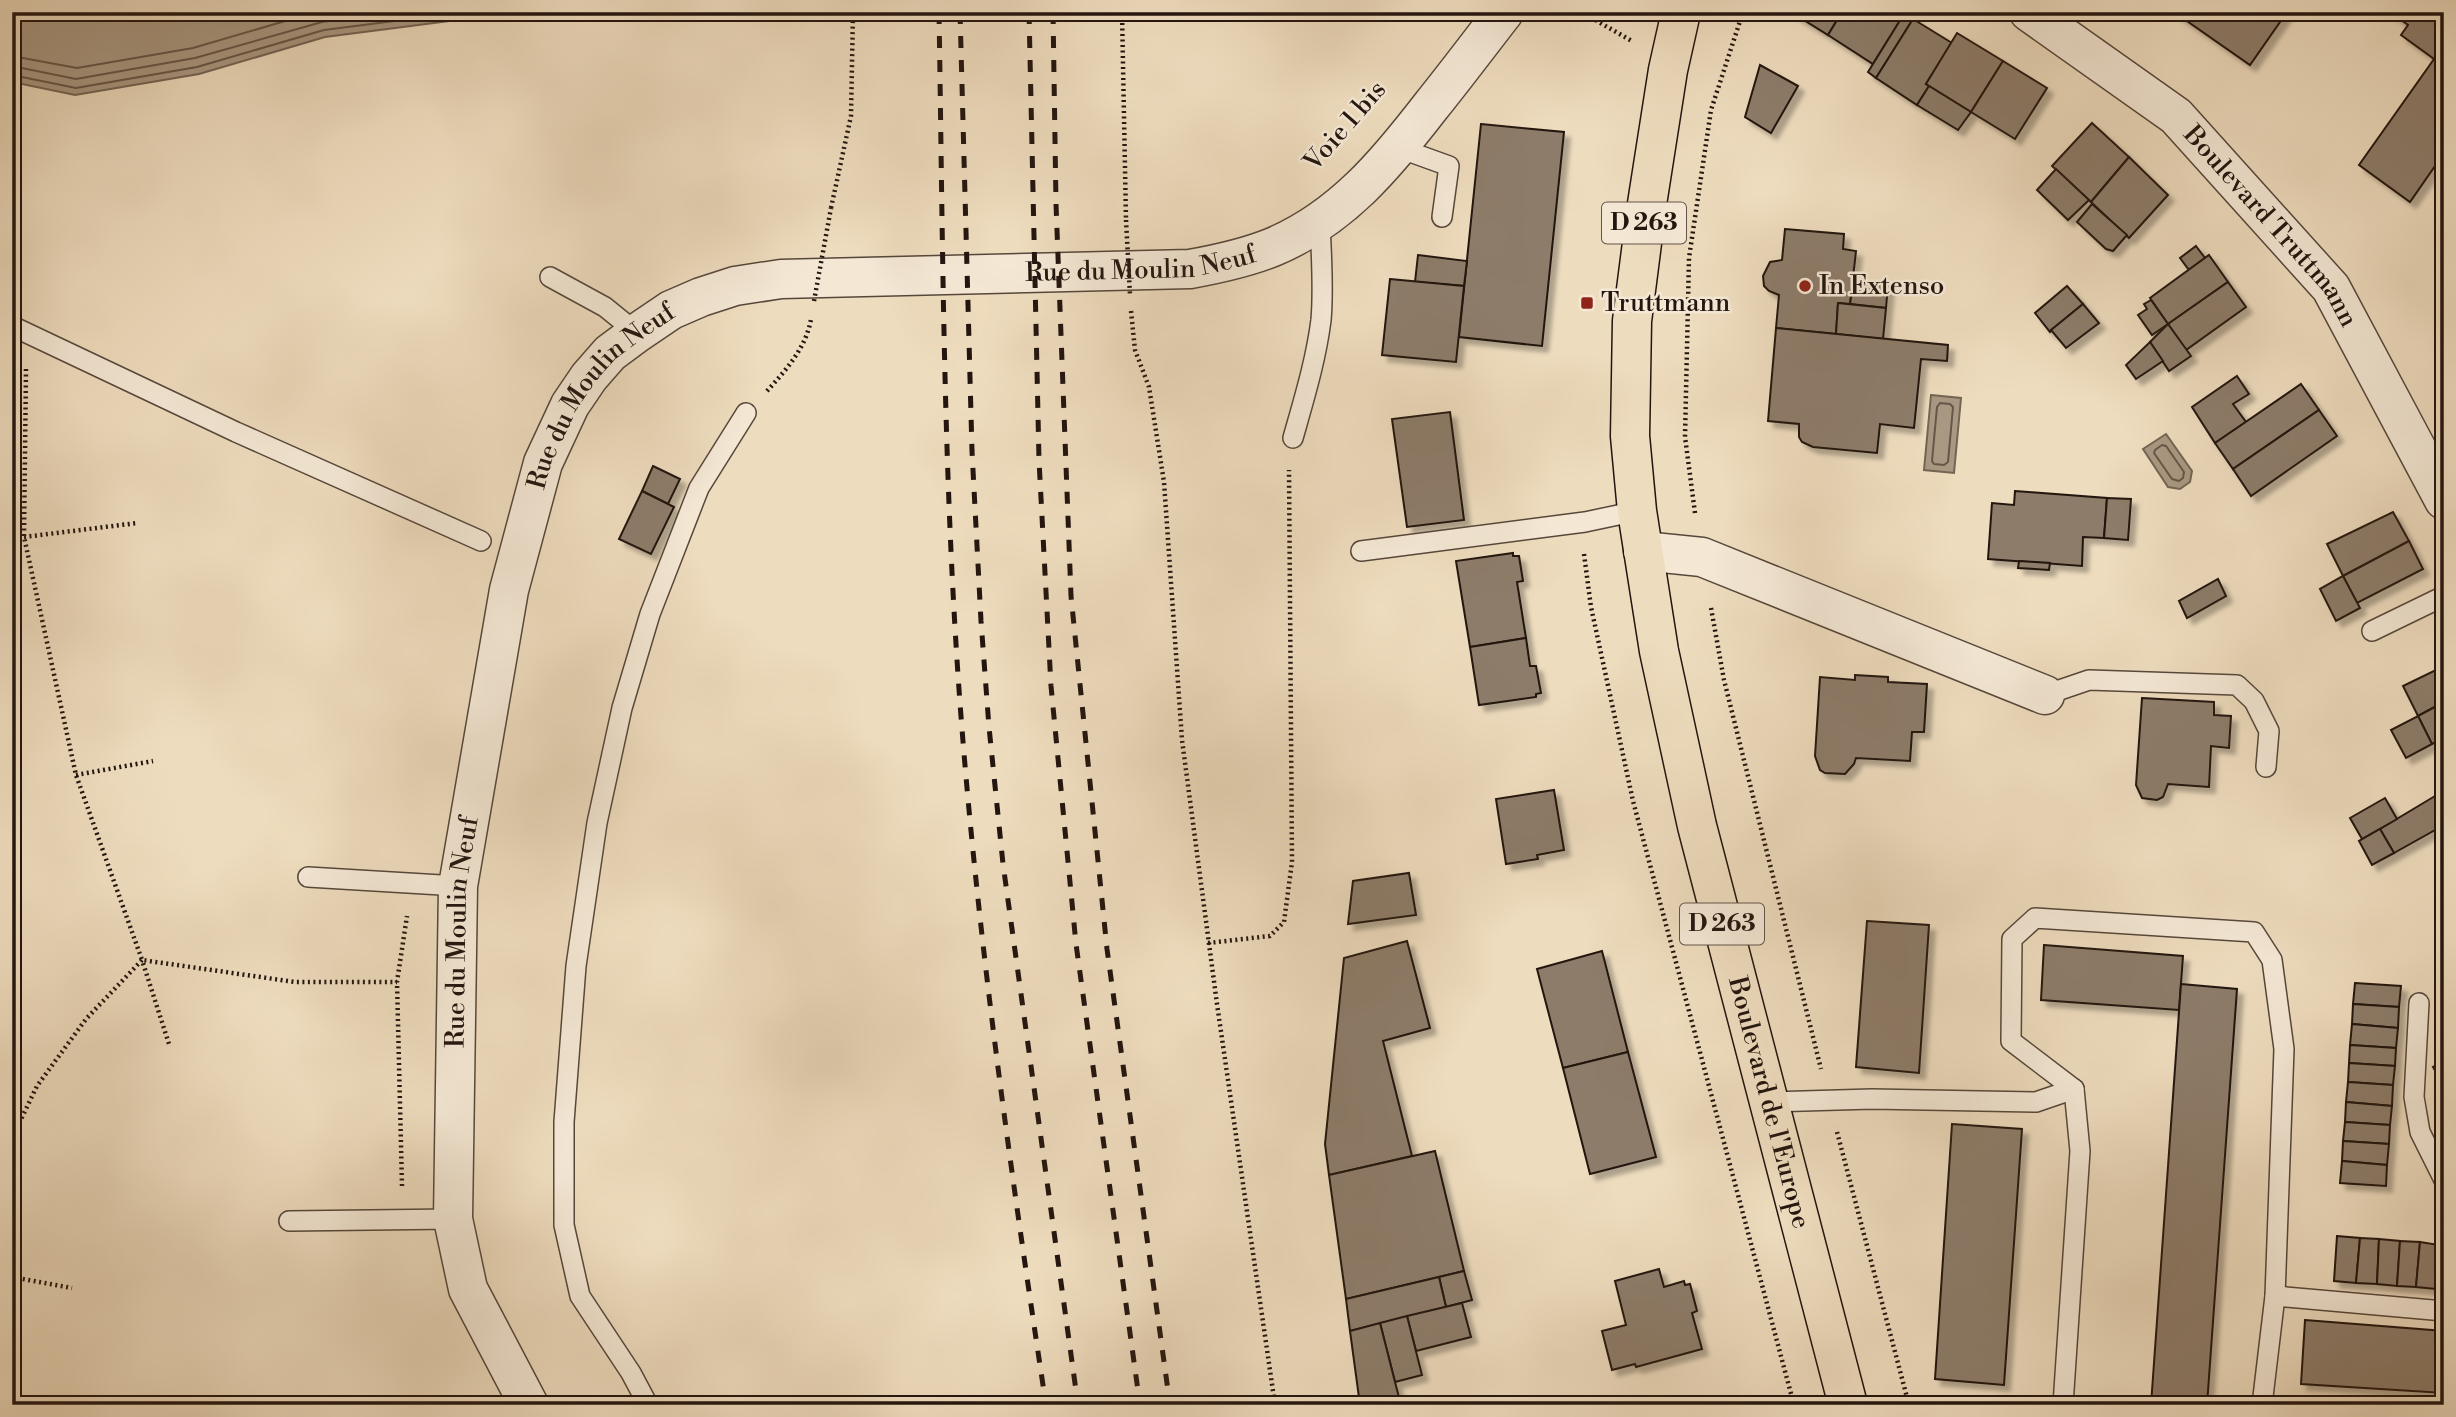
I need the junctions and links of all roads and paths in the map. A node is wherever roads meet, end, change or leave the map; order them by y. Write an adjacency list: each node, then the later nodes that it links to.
1 (1122, 12): 31 (path, bridge)
2 (1504, 12): 7 (street, Rue du Moulin Neuf)
3 (1681, 12): 16 (main road, Boulevard de l'Europe / D 263)
4 (1743, 12): 22 (path)
5 (2029, 12): 15 (street, Boulevard Truttmann)
6 (853, 15): 13 (path, bridge)
7 (1399, 148): 8 (lane); 9 (street, Rue du Moulin Neuf)
8 (1442, 217)
9 (1320, 221): 12 (street, Rue du Moulin Neuf); 14 (lane)
10 (550, 277): 12 (lane)
11 (20, 329): 18 (path); 19 (lane)
12 (637, 332): 30 (street, Rue du Moulin Neuf)
13 (746, 413): 48 (lane)
14 (1293, 438): 31 (path)
15 (2444, 500)
16 (1637, 511): 20 (lane); 21 (main road, Boulevard de l'Europe / D 263)
17 (137, 523): 18 (path)
18 (24, 537): 28 (path)
19 (481, 541)
20 (1361, 551)
21 (1643, 551): 22 (street); 38 (main road, Boulevard de l'Europe / D 263)
22 (1702, 557): 25 (street); 37 (path)
23 (2444, 596): 24 (lane)
24 (2372, 631)
25 (2045, 695): 27 (lane)
26 (153, 761): 28 (path)
27 (2266, 767)
28 (76, 775): 32 (path)
29 (308, 877): 30 (lane)
30 (458, 886): 41 (street, Rue du Moulin Neuf)
31 (1208, 943): 49 (path)
32 (142, 960): 33 (path); 35 (path); 39 (path)
33 (397, 982)
34 (2419, 1003): 40 (lane)
35 (169, 1044)
36 (2074, 1089): 37 (lane); 45 (lane); 52 (lane)
37 (1829, 1100): 38 (lane); 51 (path)
38 (1768, 1102): 50 (main road, Boulevard de l'Europe / D 263)
39 (12, 1138)
40 (2444, 1180)
41 (453, 1219): 42 (lane); 47 (street, Rue du Moulin Neuf)
42 (289, 1221)
43 (12, 1277): 44 (path)
44 (72, 1288)
45 (2275, 1296): 46 (lane); 53 (lane)
46 (2444, 1311)
47 (529, 1405)
48 (649, 1405)
49 (1275, 1405)
50 (1848, 1405)
51 (1909, 1405)
52 (2063, 1405)
53 (2262, 1405)

